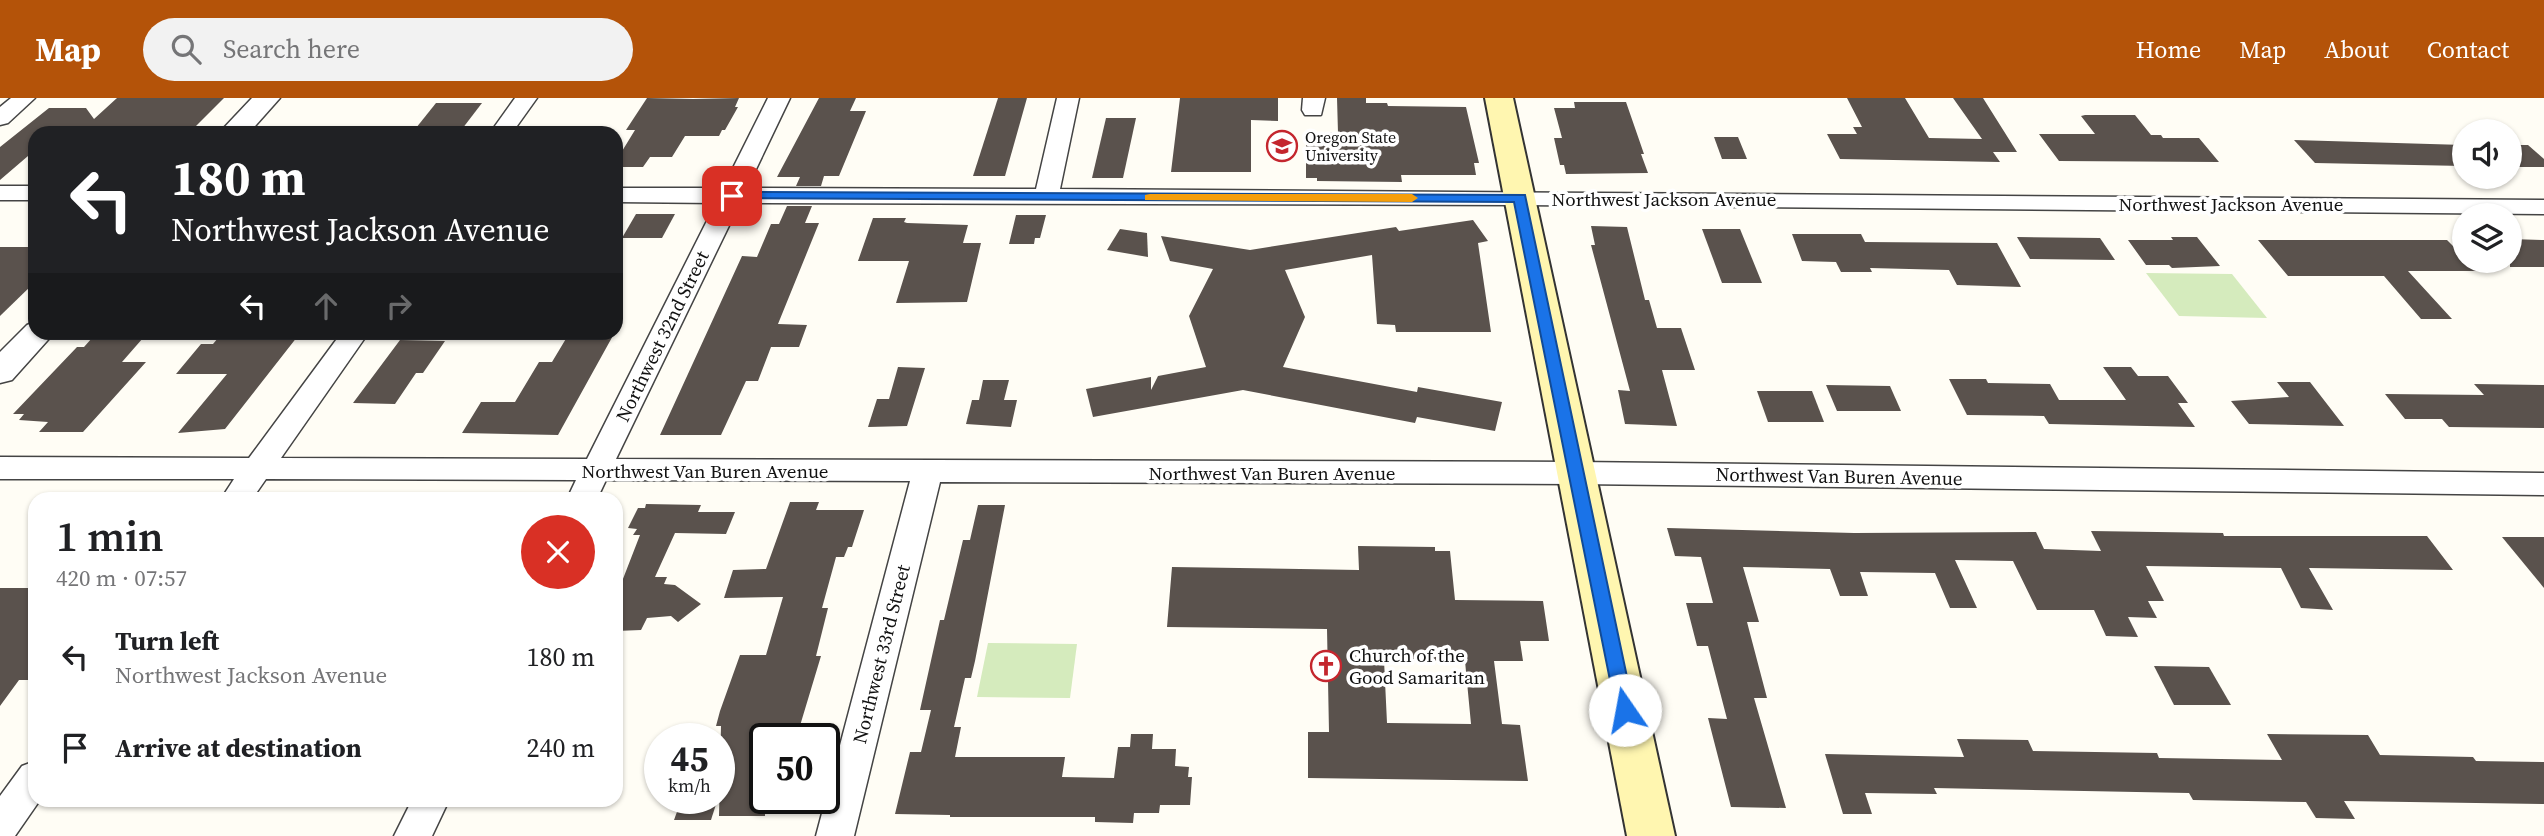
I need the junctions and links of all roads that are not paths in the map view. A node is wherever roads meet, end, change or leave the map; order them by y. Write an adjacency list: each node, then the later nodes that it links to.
1 (24, 98): 7 (street)
2 (267, 98): 8 (street)
3 (526, 98): 9 (street)
4 (779, 98): 13 (street, Northwest 32nd Street)
5 (1068, 98): 14 (street)
6 (1499, 98): 15 (main road)
7 (0, 118)
8 (240, 126)
9 (506, 126)
10 (0, 193): 11 (street)
11 (28, 193)
12 (623, 195): 13 (street, Northwest Jackson Avenue)
13 (732, 196): 14 (street, Northwest Jackson Avenue); 22 (street, Northwest 32nd Street)
14 (1046, 197): 15 (street, Northwest Jackson Avenue)
15 (1520, 198): 16 (street, Northwest Jackson Avenue); 24 (main road)
16 (2544, 207)
17 (31, 340): 19 (street)
18 (350, 340): 21 (street)
19 (0, 372)
20 (0, 468): 21 (street, Northwest Van Buren Avenue)
21 (257, 470): 22 (street, Northwest Van Buren Avenue); 26 (street)
22 (596, 471): 23 (street, Northwest Van Buren Avenue); 27 (street, Northwest 32nd Street)
23 (927, 472): 24 (street, Northwest Van Buren Avenue); 32 (street, Northwest 33rd Street)
24 (1576, 473): 25 (street, Northwest Van Buren Avenue); 33 (main road)
25 (2544, 484)
26 (241, 492)
27 (586, 492)
28 (28, 787): 30 (street)
29 (428, 807): 31 (street)
30 (0, 826)
31 (413, 836)
32 (835, 836)
33 (1651, 836)

